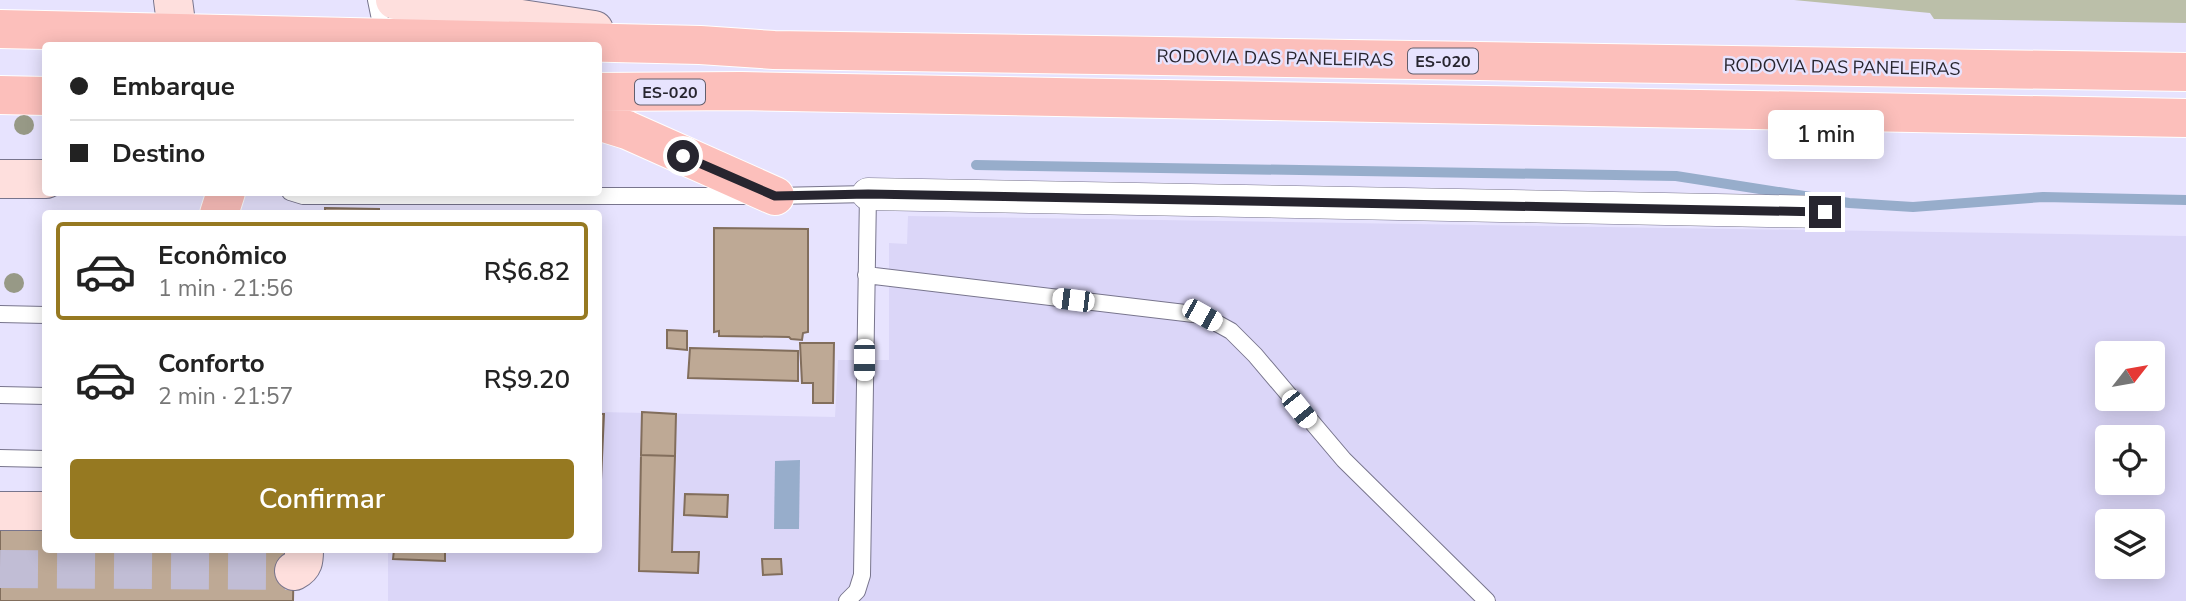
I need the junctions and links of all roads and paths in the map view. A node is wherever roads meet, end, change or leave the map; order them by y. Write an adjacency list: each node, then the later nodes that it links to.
1 (376, 0): 5 (lane)
2 (395, 0): 8 (street)
3 (176, 26): 4 (main road); 5 (main road, ES-020)
4 (0, 29)
5 (384, 39): 6 (main road, ES-020)
6 (519, 42)
7 (602, 44): 8 (main road, ES-020)
8 (700, 46): 9 (main road, RODOVIA DAS PANELEIRAS / ES-020)
9 (2186, 72)
10 (602, 92): 13 (main road, ES-020)
11 (0, 95): 12 (main road)
12 (42, 96)
13 (2186, 118)
14 (602, 122): 21 (main road)
15 (0, 179): 16 (street)
16 (42, 179)
17 (868, 194): 21 (lane); 22 (street); 23 (lane)
18 (303, 196): 20 (lane)
19 (602, 196): 21 (lane)
20 (602, 196)
21 (775, 196)
22 (1825, 212)
23 (866, 275): 32 (lane); 33 (lane)
24 (0, 314): 25 (lane)
25 (42, 315)
26 (0, 395): 27 (lane)
27 (42, 396)
28 (0, 458): 29 (lane)
29 (42, 459)
30 (0, 511): 31 (street)
31 (42, 511)
32 (847, 601)
33 (1487, 601)

